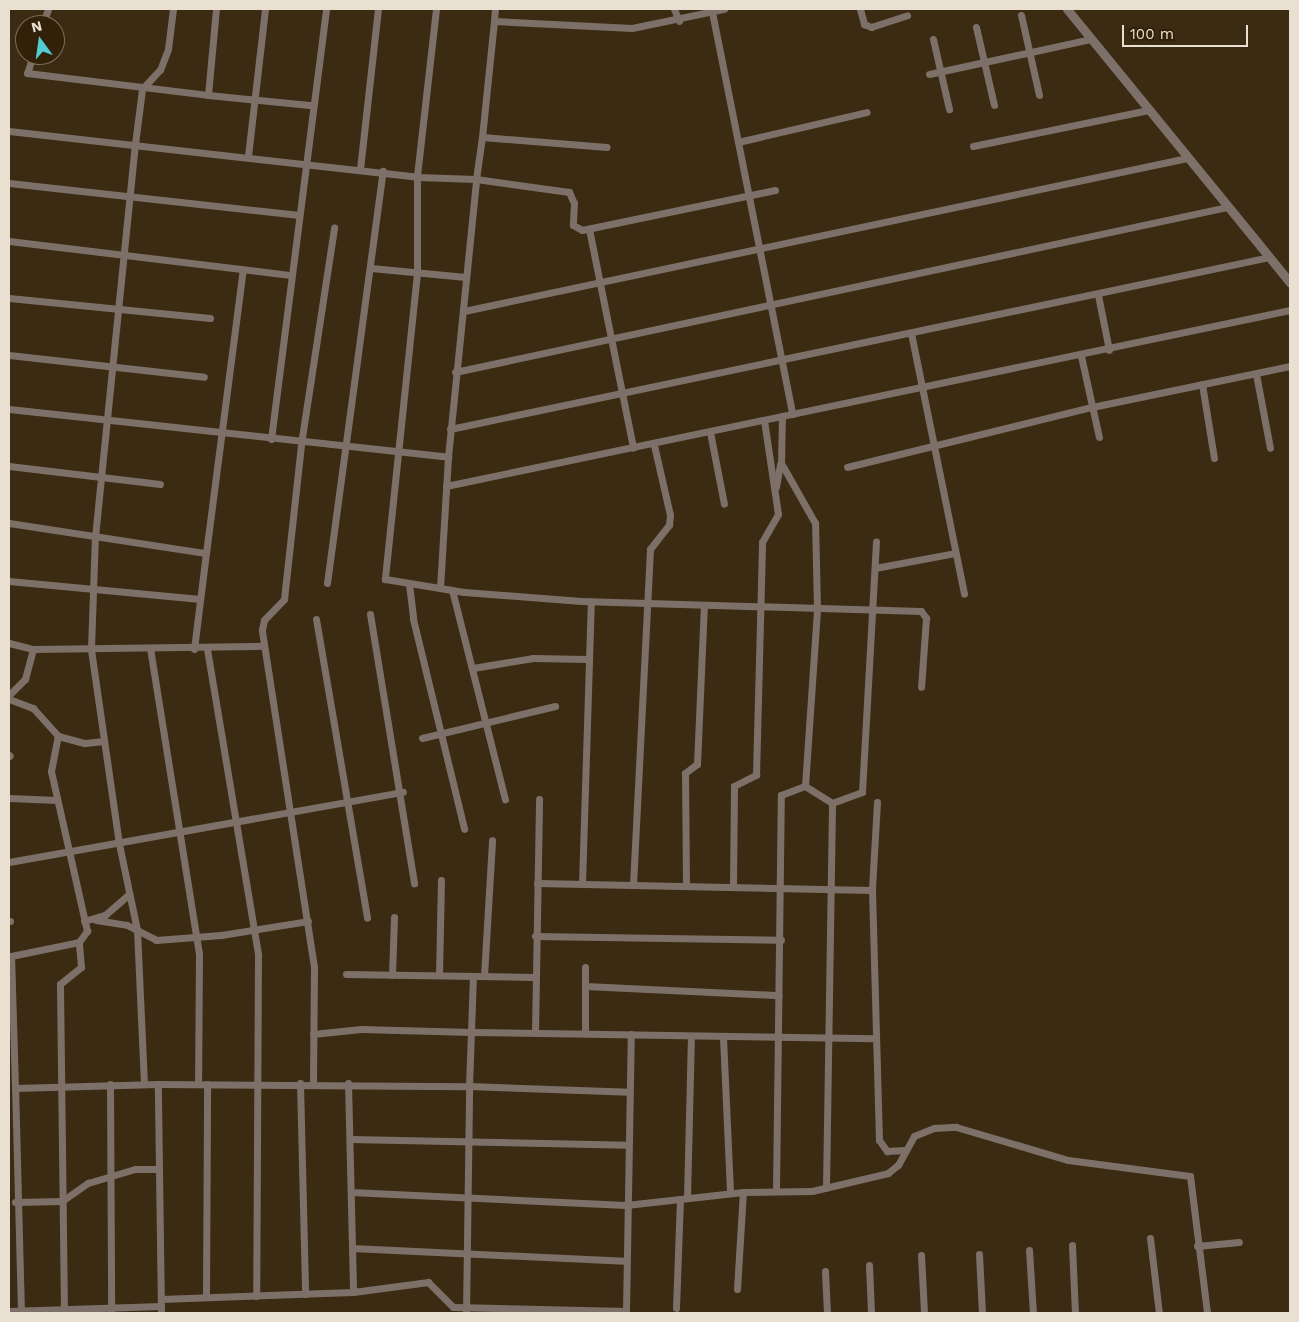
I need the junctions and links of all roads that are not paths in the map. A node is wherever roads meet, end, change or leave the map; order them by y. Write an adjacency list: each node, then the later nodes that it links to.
1 (173, 9): 25 (street)
2 (216, 9): 26 (street)
3 (265, 9): 28 (street)
4 (326, 9): 29 (street)
5 (378, 9): 43 (street)
6 (436, 9): 45 (street)
7 (495, 9): 15 (street)
8 (674, 9): 16 (street)
9 (724, 9): 12 (street)
10 (860, 9): 13 (street)
11 (1066, 9): 19 (street)
12 (712, 12): 16 (street); 36 (street)
13 (906, 15)
14 (1021, 16): 20 (street)
15 (494, 21): 16 (street); 35 (street)
16 (679, 21)
17 (976, 27): 21 (street)
18 (933, 39): 23 (street)
19 (1091, 39): 20 (street); 32 (street)
20 (1029, 52): 21 (street); 27 (street)
21 (984, 62): 23 (street); 30 (street)
22 (29, 65): 25 (street)
23 (942, 72): 24 (street); 31 (street)
24 (929, 74)
25 (142, 88): 26 (street); 37 (street)
26 (208, 95): 28 (street)
27 (1039, 95)
28 (255, 98): 29 (street); 40 (street)
29 (310, 105): 42 (street)
30 (994, 105)
31 (950, 109)
32 (1148, 110): 38 (street); 41 (street)
33 (867, 112): 36 (street)
34 (9, 131): 37 (street)
35 (482, 137): 39 (street); 46 (street)
36 (738, 142): 49 (street)
37 (135, 144): 40 (street); 50 (street)
38 (973, 146)
39 (607, 147)
40 (248, 156): 42 (street)
41 (1187, 158): 51 (street); 56 (street)
42 (305, 162): 43 (street); 52 (street)
43 (360, 169): 44 (street)
44 (383, 171): 45 (street); 60 (street)
45 (417, 177): 46 (street); 61 (street)
46 (476, 179): 54 (street); 63 (street)
47 (9, 183): 50 (street)
48 (775, 190): 49 (street)
49 (746, 197): 54 (street); 56 (street)
50 (130, 198): 52 (street); 57 (street)
51 (1227, 207): 58 (street); 68 (street)
52 (297, 215): 62 (street)
53 (334, 228): 98 (street)
54 (589, 228): 65 (street)
55 (9, 241): 57 (street)
56 (759, 251): 65 (street); 68 (street)
57 (126, 253): 59 (street); 69 (street)
58 (1270, 257): 64 (street); 66 (street)
59 (243, 268): 62 (street); 95 (street)
60 (371, 268): 61 (street); 101 (street)
61 (417, 273): 63 (street); 104 (street)
62 (291, 275): 97 (street)
63 (466, 277): 70 (street)
64 (1290, 282)
65 (600, 283): 70 (street); 74 (street)
66 (1098, 295): 73 (street); 75 (street)
67 (9, 298): 69 (street)
68 (769, 305): 74 (street); 78 (street)
69 (120, 309): 72 (street); 79 (street)
70 (464, 310): 81 (street)
71 (1290, 310): 75 (street)
72 (210, 318)
73 (911, 333): 78 (street); 85 (street)
74 (611, 339): 81 (street); 86 (street)
75 (1109, 350): 77 (street)
76 (9, 355): 79 (street)
77 (1081, 356): 85 (street); 87 (street)
78 (781, 359): 86 (street); 89 (street)
79 (114, 364): 83 (street); 92 (street)
80 (1290, 366): 82 (street)
81 (455, 372): 93 (street)
82 (1256, 374): 84 (street); 103 (street)
83 (204, 377)
84 (1202, 384): 87 (street); 106 (street)
85 (921, 386): 89 (street); 100 (street)
86 (622, 394): 93 (street); 102 (street)
87 (1092, 407): 96 (street); 100 (street)
88 (9, 409): 92 (street)
89 (792, 414): 90 (street)
90 (782, 416): 91 (street); 107 (street)
91 (764, 420): 94 (street); 113 (street)
92 (108, 421): 95 (street); 110 (street)
93 (450, 429): 105 (street)
94 (710, 432): 99 (street); 114 (street)
95 (222, 434): 97 (street); 118 (street)
96 (1099, 437)
97 (271, 439): 98 (street)
98 (301, 444): 101 (street); 138 (street)
99 (654, 445): 102 (street); 130 (street)
100 (935, 446): 109 (street); 119 (street)
101 (349, 447): 104 (street); 122 (street)
102 (633, 448): 112 (street)
103 (1270, 448)
104 (398, 454): 105 (street); 123 (street)
105 (448, 457): 112 (street)
106 (1214, 458)
107 (780, 461): 113 (street); 133 (street)
108 (9, 466): 110 (street)
109 (847, 467)
110 (102, 478): 111 (street); 116 (street)
111 (160, 484)
112 (446, 486): 124 (street)
113 (776, 487): 132 (street)
114 (724, 504)
115 (9, 523): 116 (street)
116 (95, 537): 118 (street); 125 (street)
117 (876, 541): 120 (street)
118 (206, 553): 128 (street)
119 (955, 554): 120 (street); 127 (street)
120 (875, 568): 134 (street)
121 (9, 581): 125 (street)
122 (327, 583)
123 (409, 584): 124 (street); 150 (street)
124 (440, 588): 126 (street)
125 (93, 590): 128 (street); 141 (street)
126 (452, 590): 129 (street); 145 (street)
127 (964, 594)
128 (200, 600): 142 (street)
129 (591, 601): 130 (street); 144 (street)
130 (648, 603): 131 (street); 176 (street)
131 (704, 605): 132 (street); 175 (street)
132 (760, 606): 133 (street); 177 (street)
133 (817, 608): 134 (street); 154 (street)
134 (873, 610): 146 (street); 162 (street)
135 (370, 614): 155 (street)
136 (316, 619): 160 (street)
137 (9, 643): 140 (street)
138 (262, 646): 143 (street); 163 (street)
139 (150, 648): 141 (street); 142 (street); 166 (street)
140 (34, 649): 141 (street); 147 (street)
141 (91, 649): 153 (street)
142 (194, 649): 143 (street)
143 (207, 649): 164 (street)
144 (587, 660): 145 (street); 174 (street)
145 (473, 668): 149 (street)
146 (921, 687)
147 (9, 697): 151 (street)
148 (555, 706): 149 (street)
149 (486, 721): 150 (street); 158 (street)
150 (441, 734): 152 (street); 165 (street)
151 (58, 736): 153 (street); 159 (street)
152 (422, 738)
153 (104, 741): 168 (street)
154 (805, 786): 162 (street); 178 (street)
155 (403, 792): 160 (street); 172 (street)
156 (9, 798): 159 (street)
157 (539, 798): 173 (street)
158 (505, 799)
159 (57, 800): 169 (street)
160 (348, 802): 163 (street); 183 (street)
161 (877, 802): 180 (street)
162 (832, 803): 179 (street)
163 (290, 813): 164 (street); 186 (street)
164 (235, 822): 166 (street); 188 (street)
165 (464, 829)
166 (181, 832): 168 (street); 189 (street)
167 (492, 840): 199 (street)
168 (119, 844): 169 (street); 181 (street)
169 (67, 852): 170 (street); 185 (street)
170 (9, 862)
171 (441, 880): 197 (street)
172 (414, 883)
173 (538, 883): 174 (street); 190 (street)
174 (582, 884): 176 (street)
175 (686, 884): 176 (street); 177 (street)
176 (633, 885)
177 (733, 885): 178 (street)
178 (780, 886): 179 (street); 191 (street)
179 (830, 887): 180 (street); 211 (street)
180 (872, 890): 212 (street)
181 (129, 894): 184 (street); 187 (street)
182 (394, 917): 196 (street)
183 (367, 918)
184 (96, 920): 185 (street); 187 (street)
185 (84, 921): 192 (street)
186 (308, 921): 188 (street); 207 (street)
187 (137, 930): 189 (street); 218 (street)
188 (253, 930): 189 (street); 222 (street)
189 (196, 936): 220 (street)
190 (535, 936): 191 (street); 200 (street)
191 (781, 940): 202 (street)
192 (79, 942): 193 (street); 224 (street)
193 (11, 967): 203 (street)
194 (585, 967): 201 (street)
195 (346, 974): 196 (street)
196 (392, 975): 197 (street)
197 (438, 975): 198 (street)
198 (473, 976): 199 (street); 204 (street)
199 (484, 976): 200 (street)
200 (533, 977): 205 (street)
201 (585, 986): 202 (street); 206 (street)
202 (779, 995): 213 (street)
203 (11, 1018): 214 (street)
204 (471, 1032): 205 (street); 207 (street); 225 (street)
205 (535, 1033): 206 (street)
206 (585, 1033): 208 (street)
207 (313, 1034): 215 (street)
208 (631, 1034): 209 (street); 227 (street)
209 (691, 1036): 210 (street); 240 (street)
210 (724, 1037): 213 (street); 238 (street)
211 (827, 1038): 212 (street); 213 (street); 234 (street)
212 (874, 1038): 231 (street)
213 (778, 1039): 235 (street)
214 (12, 1067): 226 (street)
215 (313, 1083): 216 (street); 223 (street)
216 (348, 1083): 225 (street); 228 (street)
217 (110, 1084): 218 (street); 224 (street); 233 (street)
218 (144, 1084): 219 (street)
219 (158, 1084): 220 (street); 232 (street)
220 (198, 1084): 221 (street)
221 (207, 1084): 222 (street); 261 (street)
222 (254, 1084): 223 (street); 260 (street)
223 (300, 1084): 259 (street)
224 (60, 1086): 226 (street); 241 (street)
225 (469, 1086): 227 (street); 229 (street)
226 (15, 1088): 242 (street)
227 (629, 1092): 230 (street)
228 (350, 1139): 229 (street); 236 (street)
229 (468, 1141): 230 (street); 239 (street)
230 (628, 1145): 243 (street)
231 (905, 1150): 234 (street); 248 (street)
232 (159, 1169): 233 (street); 262 (street)
233 (110, 1176): 241 (street); 265 (street)
234 (826, 1188): 235 (street)
235 (776, 1191): 237 (street)
236 (351, 1192): 239 (street); 249 (street)
237 (744, 1192): 238 (street); 257 (street)
238 (730, 1193): 240 (street)
239 (466, 1198): 243 (street); 251 (street)
240 (683, 1199): 243 (street); 263 (street)
241 (62, 1200): 242 (street); 264 (street)
242 (15, 1202): 244 (street)
243 (626, 1205): 254 (street)
244 (12, 1212): 268 (street)
245 (1150, 1238): 275 (street)
246 (1239, 1242): 248 (street)
247 (1072, 1245): 274 (street)
248 (1197, 1246): 276 (street)
249 (352, 1248): 251 (street); 258 (street)
250 (1030, 1250): 273 (street)
251 (466, 1254): 254 (street); 266 (street)
252 (979, 1254): 272 (street)
253 (921, 1255): 271 (street)
254 (624, 1260): 266 (street)
255 (869, 1265): 270 (street)
256 (825, 1271): 269 (street)
257 (737, 1288)
258 (353, 1292): 259 (street); 266 (street)
259 (305, 1294): 260 (street)
260 (256, 1296): 261 (street)
261 (206, 1297): 262 (street)
262 (161, 1306): 265 (street)
263 (676, 1308)
264 (64, 1310): 265 (street); 268 (street)
265 (111, 1310)
266 (466, 1310)
267 (9, 1311): 268 (street)
268 (21, 1311)
269 (827, 1313)
270 (871, 1313)
271 (924, 1313)
272 (982, 1313)
273 (1033, 1313)
274 (1075, 1313)
275 (1158, 1313)
276 (1207, 1313)

